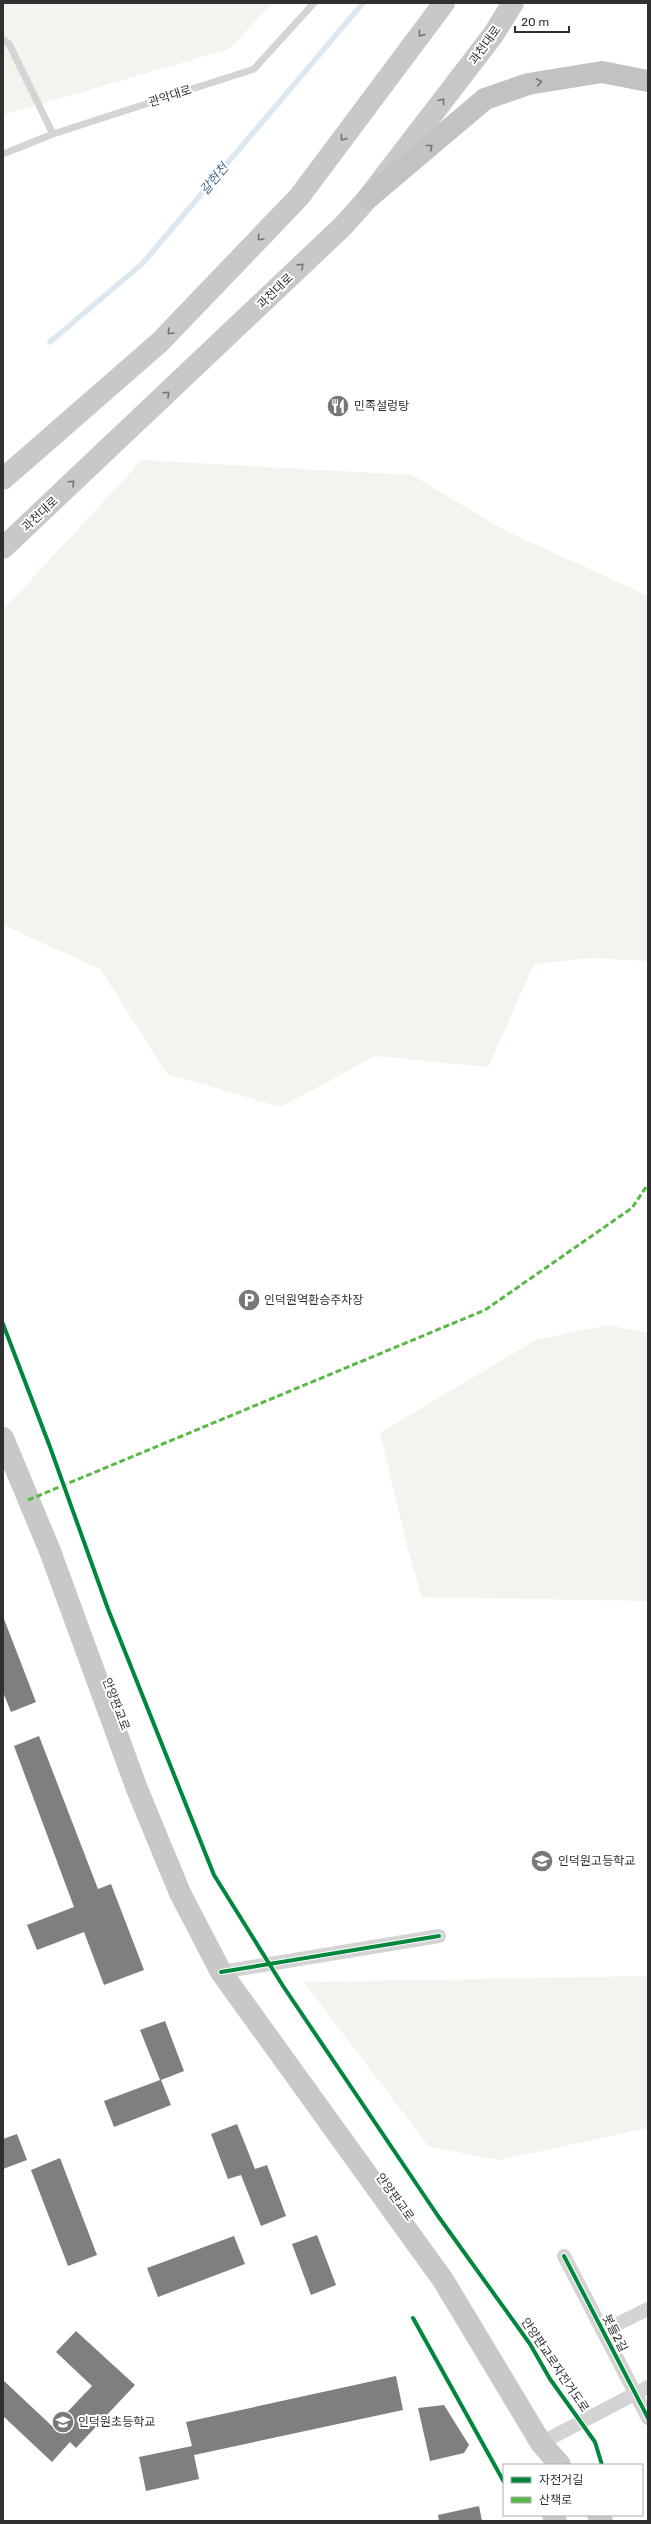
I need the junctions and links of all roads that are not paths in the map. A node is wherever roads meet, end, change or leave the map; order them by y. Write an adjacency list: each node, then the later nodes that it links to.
1 (314, 3): 6 (lane, 관악대로)
2 (444, 3): 9 (main road, one-way to 9)
3 (513, 3): 8 (main road, 과천대로, one-way to 3)
4 (3, 40): 6 (lane)
5 (648, 82): 8 (highway, one-way to 5)
6 (53, 134): 7 (lane, 관악대로)
7 (3, 154)
8 (368, 198): 10 (main road, 과천대로, one-way to 8)
9 (3, 479)
10 (3, 548)
11 (4, 1443): 13 (main road, 안양판교로)
12 (439, 1936): 13 (street)
13 (221, 1972): 20 (main road, 안양판교로)
14 (564, 2256): 16 (street, 봇들2길)
15 (648, 2309): 16 (street)
16 (603, 2331): 18 (street, 봇들2길)
17 (648, 2387): 18 (street)
18 (635, 2394): 19 (street, 봇들2길); 20 (street)
19 (648, 2418)
20 (541, 2443): 21 (main road, 안양판교로); 22 (main road, 안양판교로)
21 (545, 2464)
22 (559, 2464)

